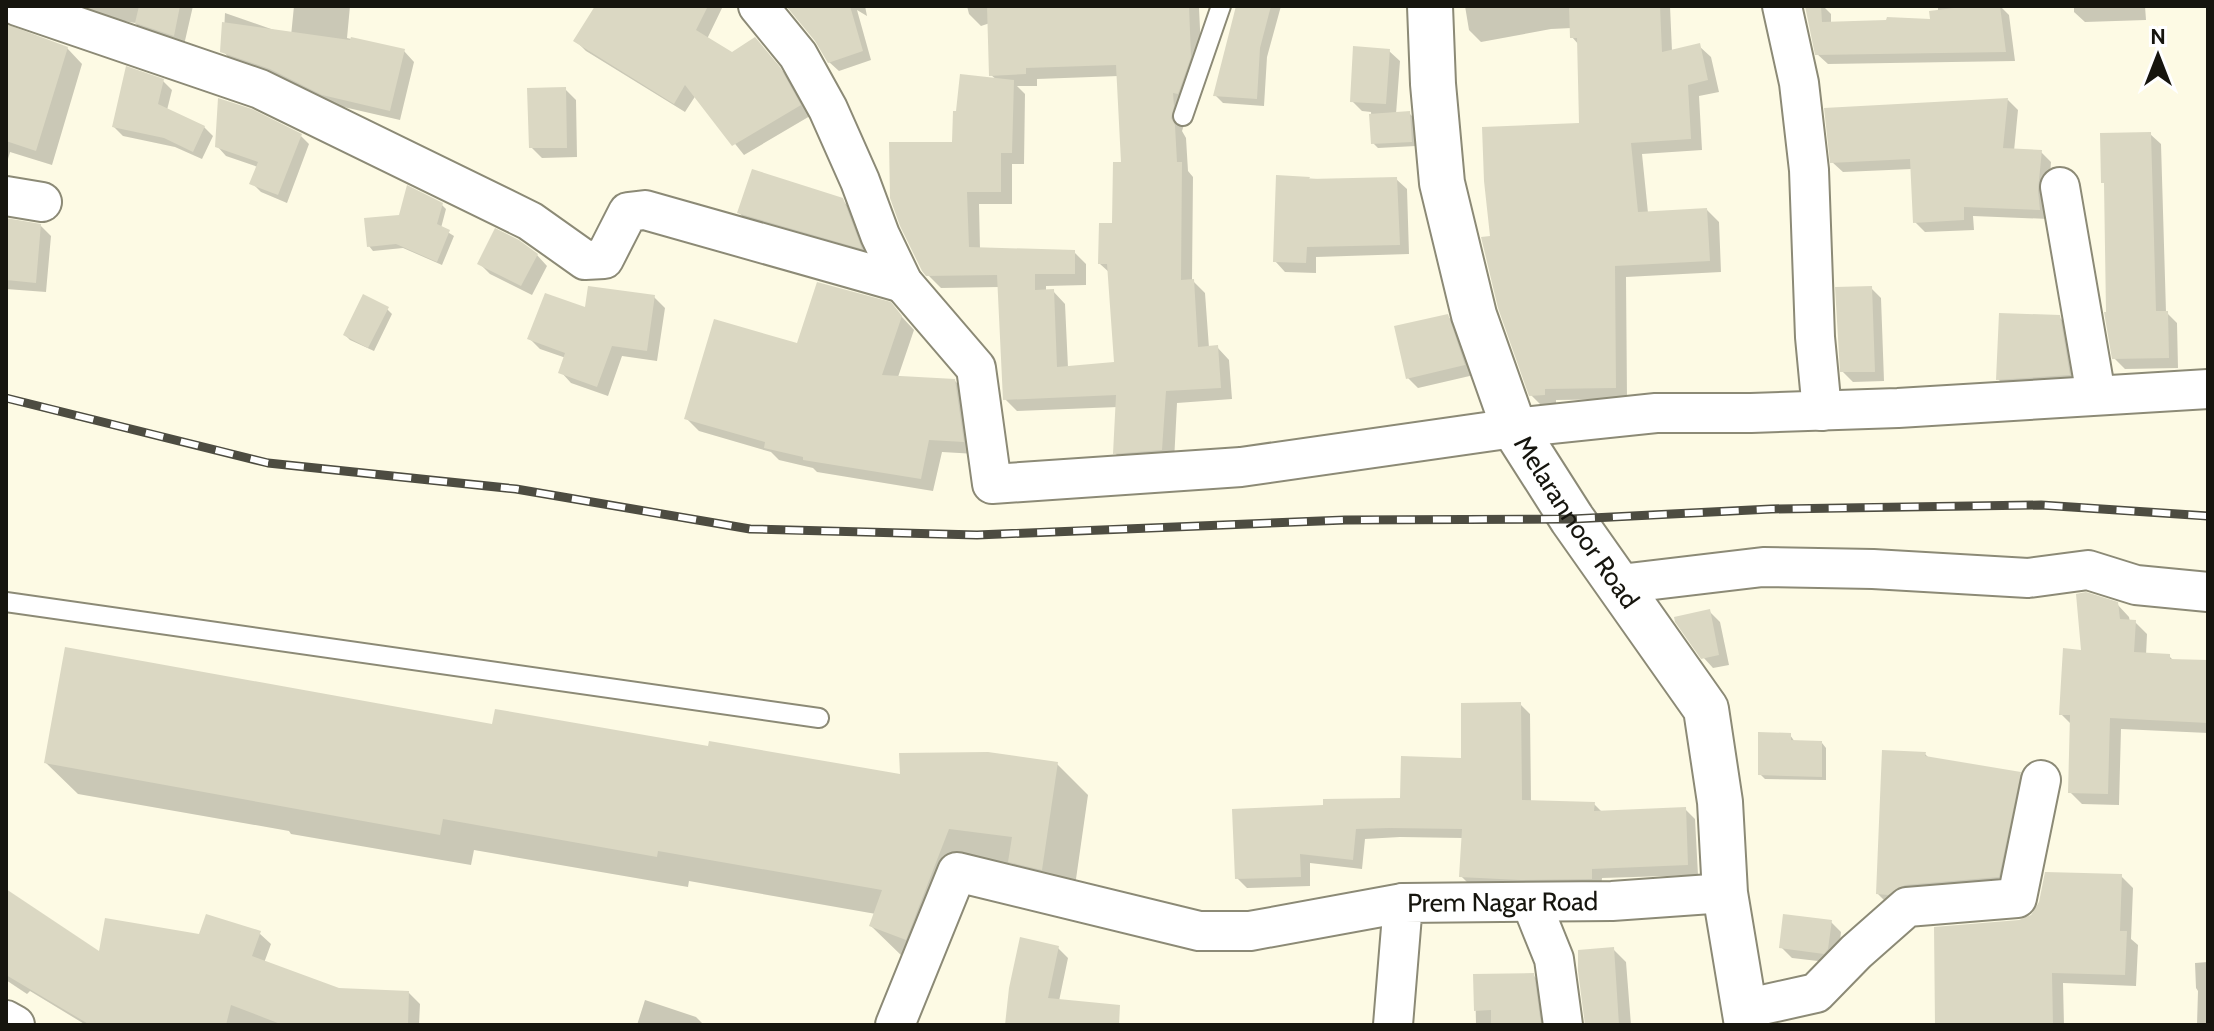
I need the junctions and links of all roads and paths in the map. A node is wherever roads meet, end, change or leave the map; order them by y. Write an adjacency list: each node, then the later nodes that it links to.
1 (17, 6): 8 (street)
2 (758, 6): 8 (street)
3 (1221, 6): 6 (lane)
4 (1430, 6): 12 (street, Melarannoor Road)
5 (1782, 6): 11 (street)
6 (1183, 116)
7 (2060, 187): 10 (street)
8 (903, 283): 12 (street)
9 (2208, 389): 10 (street)
10 (2096, 395): 11 (street)
11 (1822, 411): 12 (street)
12 (1514, 428): 13 (street, Melarannoor Road)
13 (1620, 584): 14 (street); 18 (street, Melarannoor Road)
14 (2208, 592)
15 (6, 602): 16 (lane)
16 (819, 718)
17 (2041, 780): 21 (street)
18 (1725, 893): 19 (street, Prem Nagar Road); 21 (street, Melarannoor Road)
19 (1531, 902): 20 (street, Prem Nagar Road); 26 (street)
20 (1403, 903): 23 (street); 25 (street, Prem Nagar Road)
21 (1746, 1017)
22 (6, 1020): 24 (street)
23 (905, 1023)
24 (15, 1025)
25 (1393, 1025)
26 (1563, 1025)

